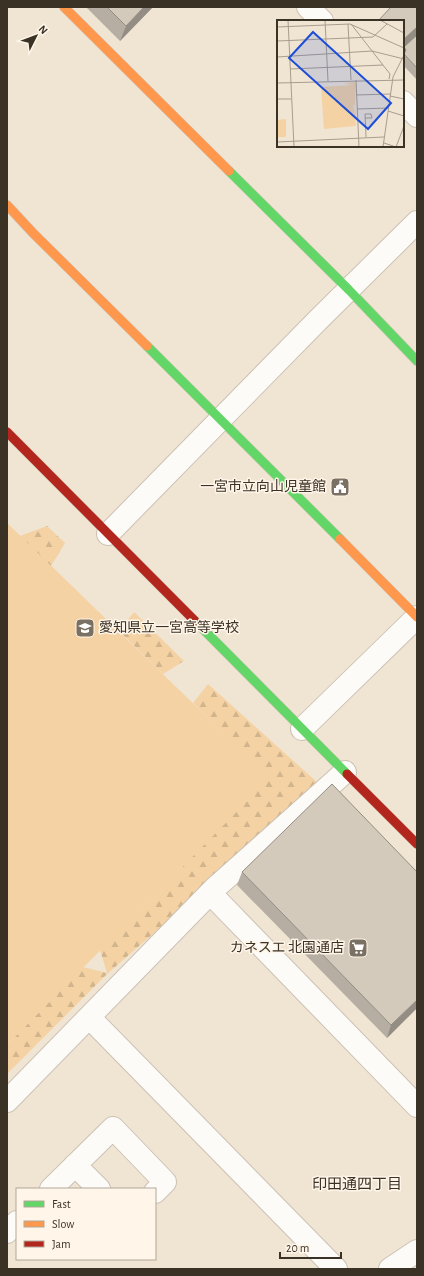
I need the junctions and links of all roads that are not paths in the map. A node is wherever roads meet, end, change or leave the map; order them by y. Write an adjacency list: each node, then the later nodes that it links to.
1 (64, 7): 8 (street)
2 (308, 7): 3 (street)
3 (321, 20)
4 (404, 103): 5 (street)
5 (417, 116)
6 (7, 205): 10 (street)
7 (417, 222): 8 (street)
8 (349, 290): 9 (street); 10 (street)
9 (417, 361)
10 (221, 419): 12 (street); 13 (street)
11 (7, 432): 12 (street)
12 (108, 534): 14 (street)
13 (417, 617): 14 (street)
14 (302, 729): 15 (street)
15 (345, 772): 16 (street); 17 (street)
16 (417, 844)
17 (210, 893): 18 (street); 20 (street)
18 (89, 1017): 19 (street); 28 (street)
19 (7, 1101)
20 (417, 1106)
21 (75, 1165): 23 (street)
22 (52, 1188): 24 (street)
23 (98, 1188)
24 (156, 1191)
25 (16, 1223): 26 (street)
26 (7, 1232)
27 (417, 1251): 29 (street)
28 (336, 1269)
29 (390, 1269)

